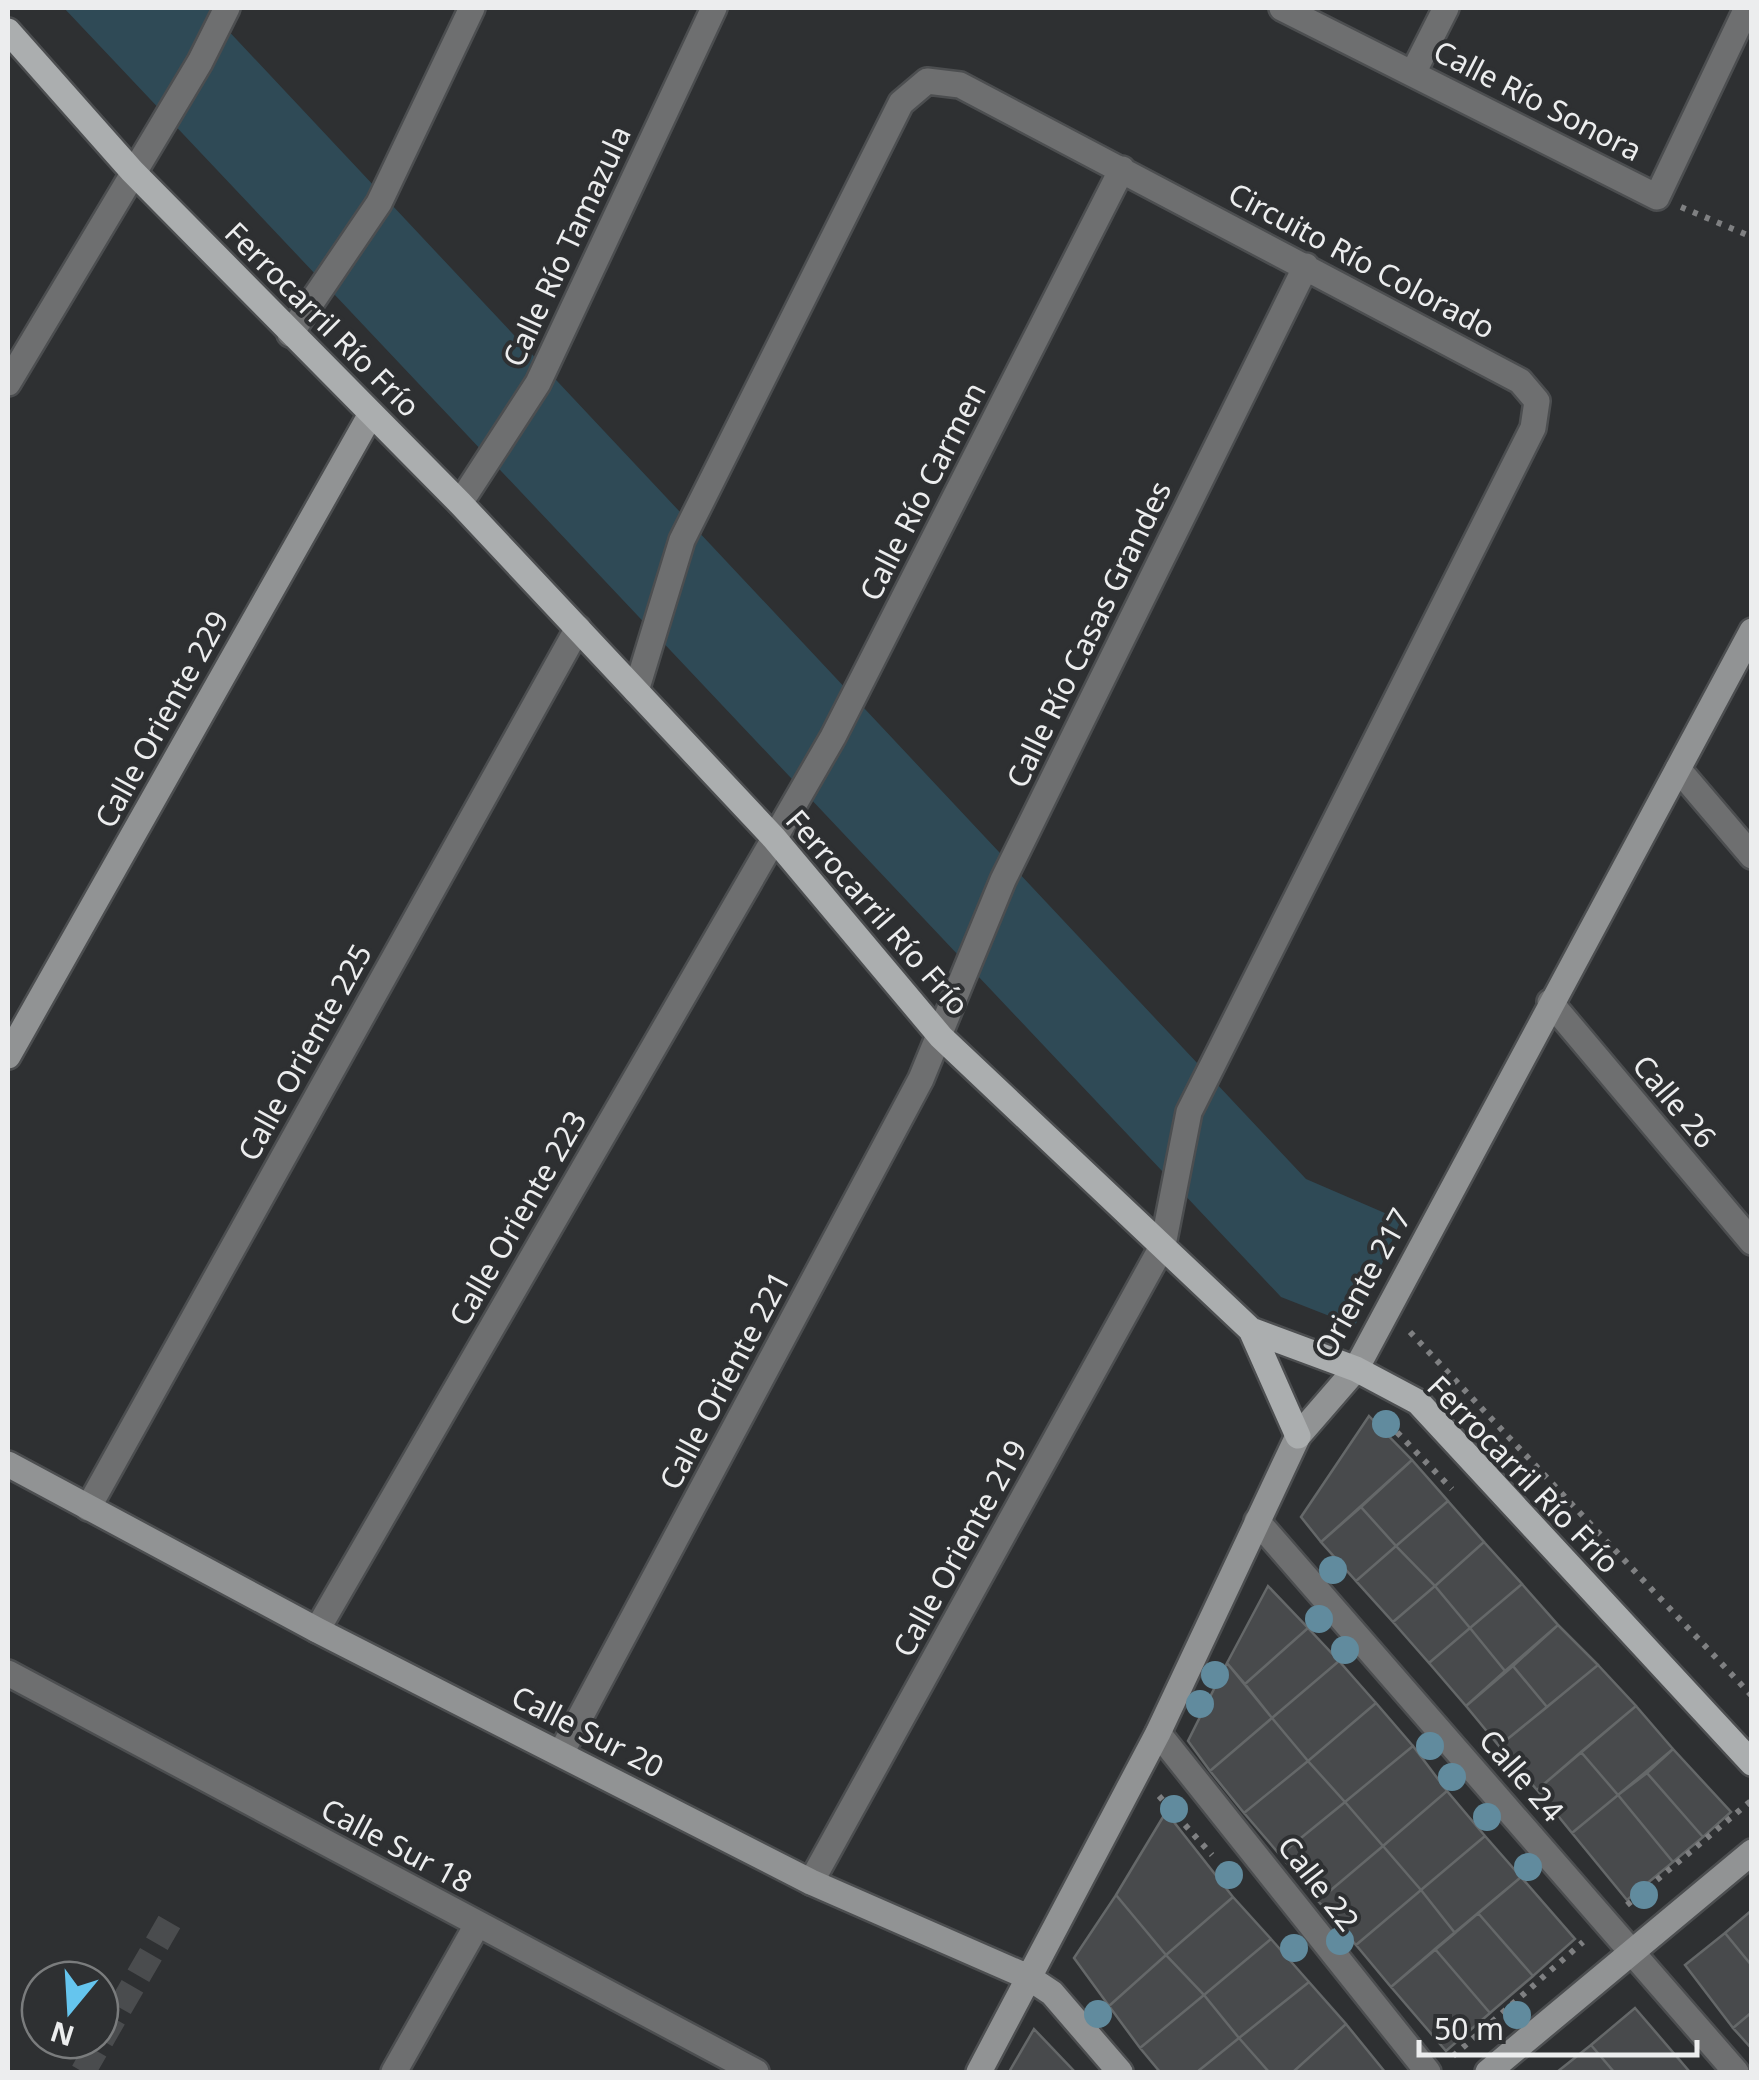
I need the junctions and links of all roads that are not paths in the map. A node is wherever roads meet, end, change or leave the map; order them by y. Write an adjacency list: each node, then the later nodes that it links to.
1 (227, 8): 10 (street)
2 (472, 8): 12 (street)
3 (714, 8): 15 (street, Calle Río Tamazula)
4 (1282, 8): 8 (street, Calle Río Sonora)
5 (1446, 8): 8 (street)
6 (1747, 8): 8 (street, Calle Río Sonora)
7 (8, 31): 10 (main road, Ferrocarril Río Frío)
8 (1413, 74)
9 (1122, 170): 11 (street, Circuito Río Colorado); 18 (street, Circuito Río Colorado); 20 (street, Calle Río Carmen)
10 (132, 171): 12 (main road, Ferrocarril Río Frío); 13 (street)
11 (1306, 266): 23 (street, Calle Río Casas Grandes); 26 (street, Circuito Río Colorado)
12 (290, 334): 14 (main road, Ferrocarril Río Frío)
13 (8, 384)
14 (371, 414): 15 (main road, Ferrocarril Río Frío); 24 (street, Calle Oriente 229)
15 (460, 503): 16 (main road, Ferrocarril Río Frío)
16 (578, 628): 18 (main road, Ferrocarril Río Frío); 31 (street, Calle Oriente 225)
17 (1752, 632): 19 (street, Oriente 217)
18 (636, 691): 20 (main road, Ferrocarril Río Frío)
19 (1678, 769): 21 (street); 22 (street, Oriente 217)
20 (774, 838): 23 (main road, Ferrocarril Río Frío); 33 (street, Calle Oriente 223)
21 (1752, 856)
22 (1550, 1002): 25 (street, Calle 26); 28 (street, Oriente 217)
23 (941, 1037): 26 (main road, Ferrocarril Río Frío); 36 (street, Calle Oriente 221)
24 (8, 1056)
25 (1752, 1242)
26 (1164, 1245): 27 (main road, Ferrocarril Río Frío); 39 (street, Calle Oriente 219)
27 (1250, 1330): 28 (main road, Ferrocarril Río Frío); 29 (main road)
28 (1356, 1368): 29 (street, Oriente 217); 37 (main road, Ferrocarril Río Frío)
29 (1298, 1436): 32 (street, Oriente 217)
30 (8, 1464): 31 (street, Calle Sur 20)
31 (88, 1508): 33 (street, Calle Sur 20)
32 (1258, 1521): 35 (street, Oriente 217); 41 (street, Calle 24)
33 (318, 1630): 36 (street, Calle Sur 20)
34 (8, 1672): 40 (street, Calle Sur 18)
35 (1158, 1733): 42 (street, Oriente 217); 49 (street, Calle 22)
36 (561, 1753): 39 (street, Calle Sur 20)
37 (1752, 1764)
38 (1752, 1852): 41 (street)
39 (811, 1882): 42 (street, Calle Sur 20)
40 (477, 1925): 43 (street, Calle Sur 18); 44 (street)
41 (1634, 1951): 50 (street); 51 (street, Calle 24)
42 (1028, 1977): 47 (street, Oriente 217); 48 (street, Calle Sur 20)
43 (712, 2049): 45 (street); 46 (street, Calle Sur 18)
44 (394, 2072)
45 (698, 2072)
46 (756, 2072)
47 (979, 2072)
48 (1120, 2072)
49 (1428, 2072)
50 (1488, 2072)
51 (1736, 2072)

